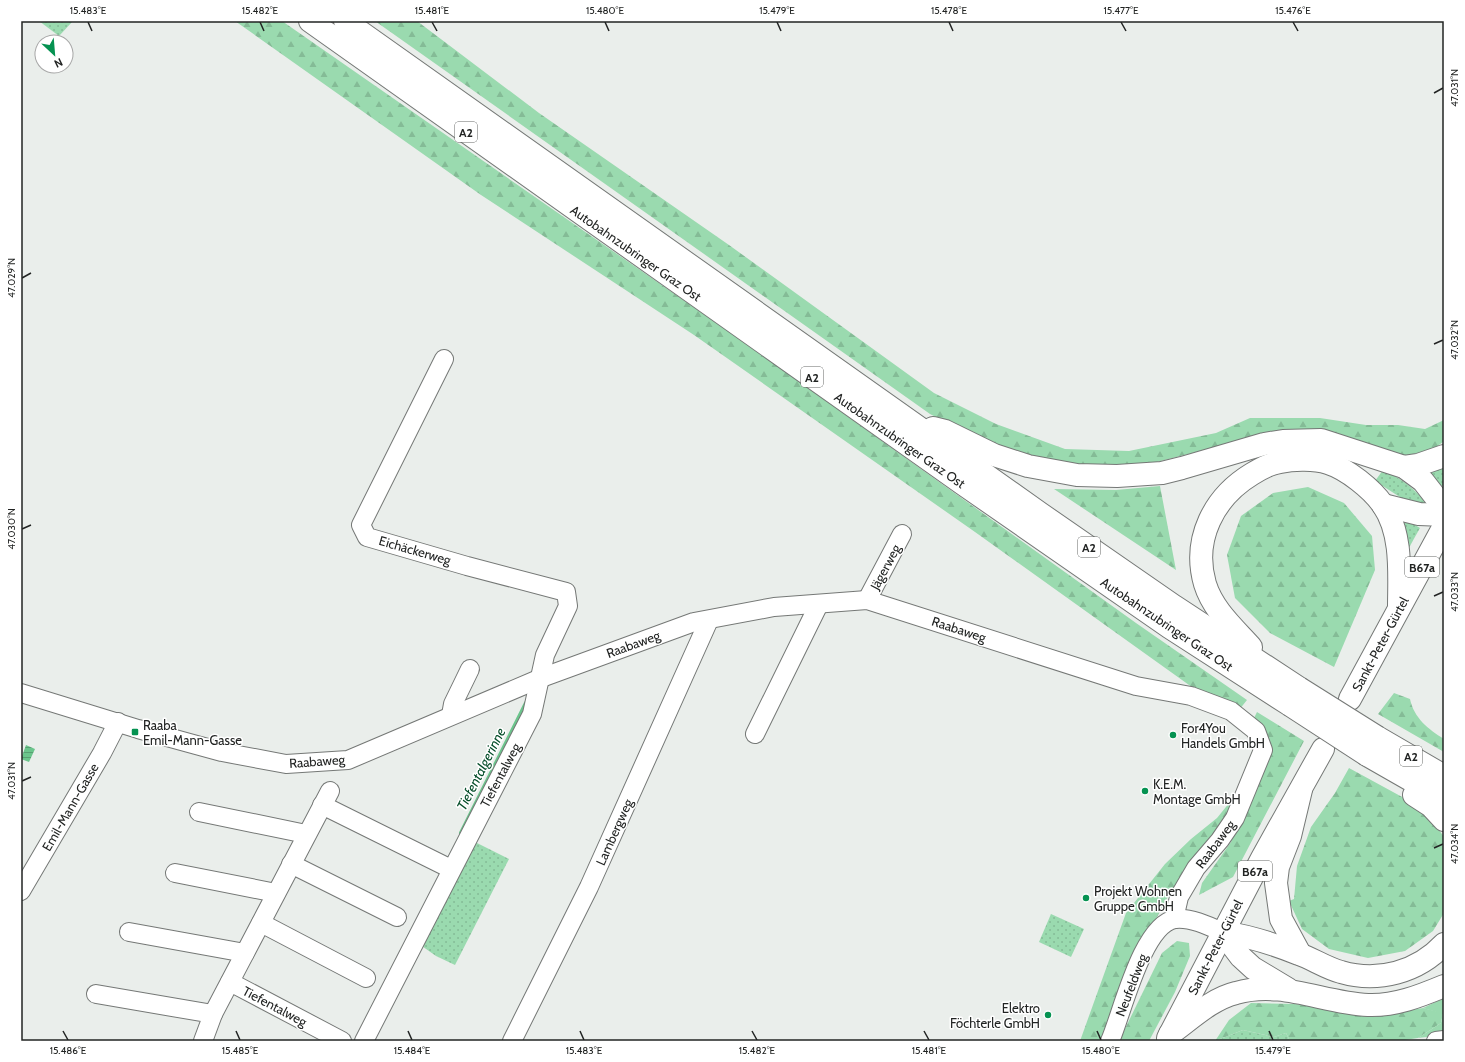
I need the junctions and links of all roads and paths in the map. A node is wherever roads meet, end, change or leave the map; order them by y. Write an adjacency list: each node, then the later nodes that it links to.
1 (310, 21): 20 (main road, Autobahnzubringer Graz Ost / A2)
2 (345, 21): 4 (main road, Autobahnzubringer Graz Ost / A2)
3 (444, 359): 18 (street, Eichäckerweg)
4 (907, 420): 6 (main road); 17 (main road, Autobahnzubringer Graz Ost / A2)
5 (1444, 456): 6 (main road)
6 (1404, 467): 8 (main road)
7 (1383, 505): 9 (main road); 14 (main road); 17 (main road)
8 (1444, 508)
9 (1444, 515)
10 (1444, 526): 14 (main road, Sankt-Peter-Gürtel / B67a)
11 (902, 534): 12 (street, Jägerweg)
12 (867, 600): 13 (street, Raabaweg); 40 (street, Raabaweg)
13 (819, 604): 15 (street, Raabaweg); 24 (street)
14 (1399, 608): 21 (main road, Sankt-Peter-Gürtel / B67a)
15 (710, 620): 18 (street, Raabaweg); 58 (street, Lambergweg)
16 (470, 669): 22 (street)
17 (1272, 670): 20 (main road, Autobahnzubringer Graz Ost / A2)
18 (541, 678): 22 (street, Raabaweg); 35 (street, Tiefentalweg)
19 (21, 693): 23 (street, Raabaweg)
20 (1295, 697): 25 (main road, Autobahnzubringer Graz Ost / A2, bridge)
21 (1350, 699)
22 (451, 715): 23 (street, Raabaweg)
23 (118, 722): 37 (street, Emil-Mann-Gasse)
24 (755, 734)
25 (1372, 746): 27 (main road, Autobahnzubringer Graz Ost / A2); 28 (main road, Autobahnzubringer Graz Ost / A2)
26 (1323, 749): 29 (main road, Sankt-Peter-Gürtel / B67a)
27 (1392, 770): 30 (main road, Autobahnzubringer Graz Ost / A2); 32 (main road)
28 (1444, 776)
29 (1301, 790): 43 (main road, Sankt-Peter-Gürtel / B67a); 46 (main road)
30 (1444, 799)
31 (199, 812): 33 (street)
32 (1444, 820)
33 (306, 834): 34 (street, Tiefentalweg); 35 (street, Tiefentalweg)
34 (291, 864): 38 (street, Tiefentalweg); 39 (street)
35 (451, 869): 57 (street, Tiefentalweg)
36 (175, 873): 38 (street)
37 (21, 891)
38 (276, 893): 41 (street, Tiefentalweg)
39 (397, 917)
40 (1174, 920): 43 (street); 59 (street, Neufeldweg)
41 (261, 922): 45 (street, Tiefentalweg); 47 (street)
42 (129, 932): 45 (street)
43 (1222, 932): 46 (main road); 50 (main road); 53 (main road, Sankt-Peter-Gürtel / B67a)
44 (1444, 944): 46 (main road)
45 (245, 953): 48 (street, Tiefentalweg)
46 (1300, 954)
47 (366, 978)
48 (230, 982): 52 (street, Tiefentalweg); 56 (street, Tiefentalweg)
49 (1444, 986): 50 (main road)
50 (1288, 989): 53 (main road)
51 (96, 994): 52 (street)
52 (213, 1014): 55 (street, Tiefentalweg)
53 (1168, 1038)
54 (1444, 1040): 60 (street)
55 (203, 1041)
56 (342, 1041)
57 (364, 1041)
58 (512, 1041)
59 (1110, 1041)
60 (1436, 1041)

